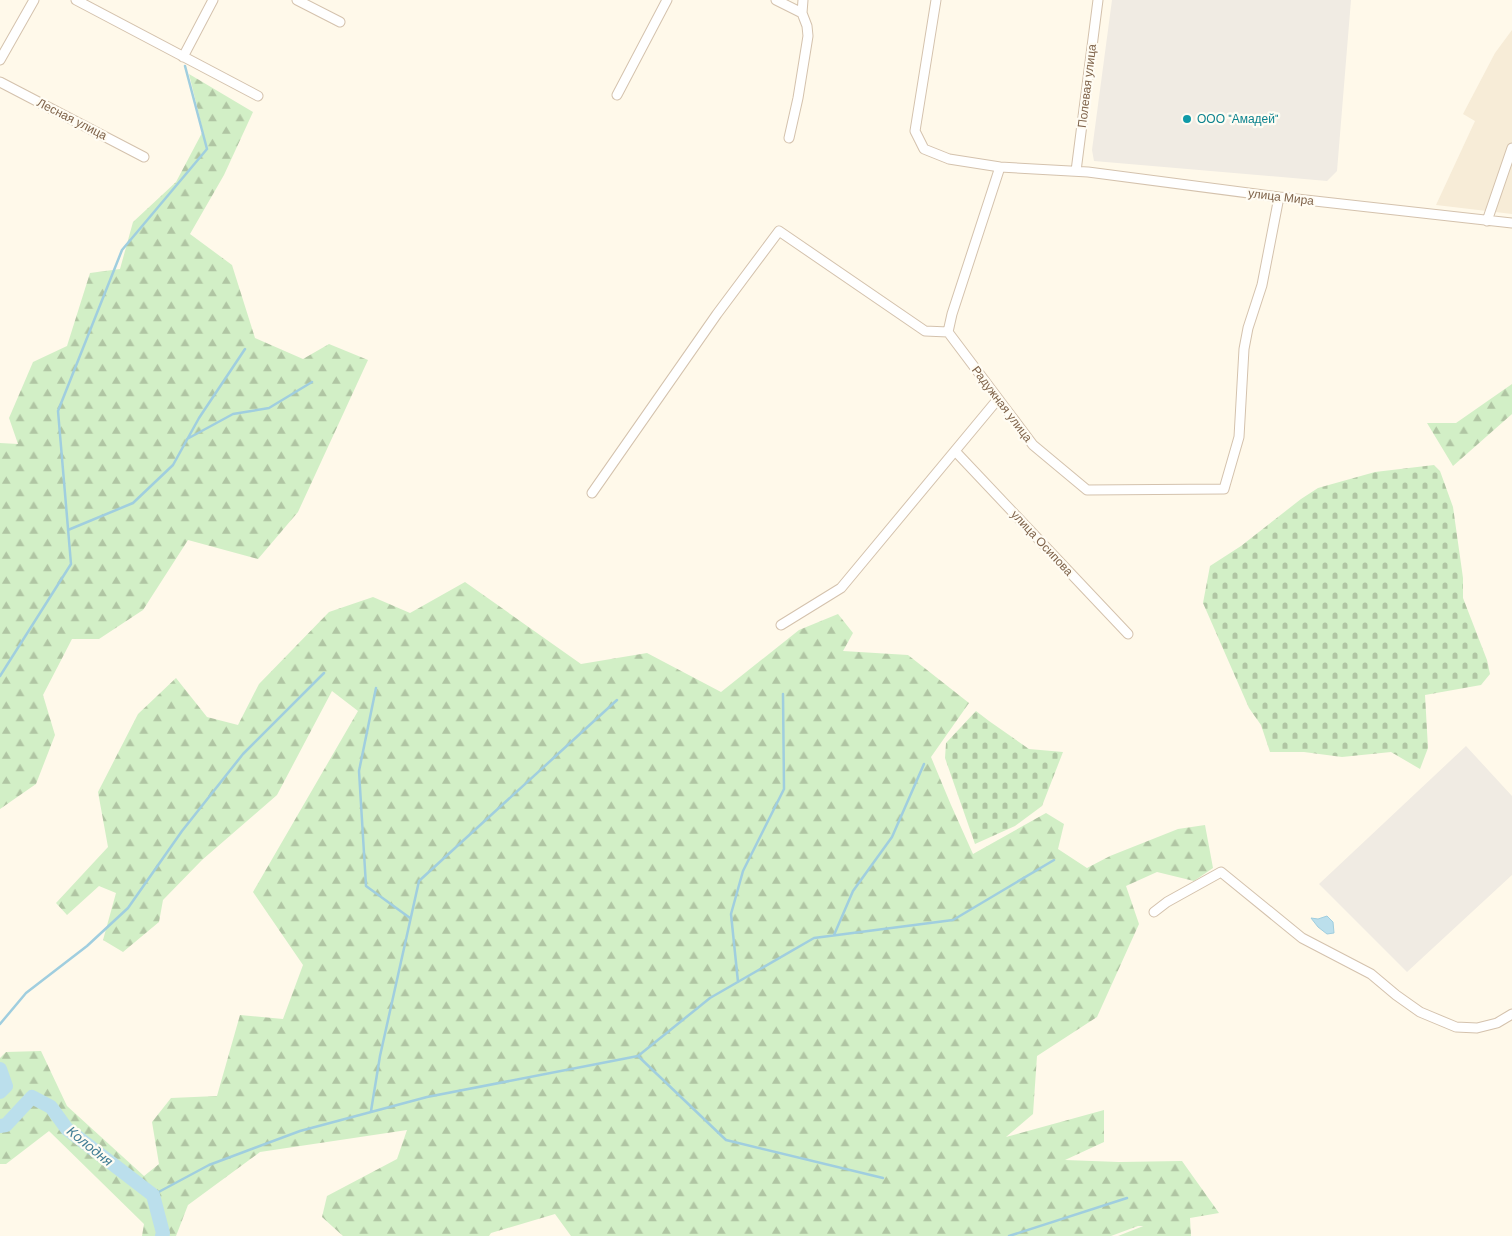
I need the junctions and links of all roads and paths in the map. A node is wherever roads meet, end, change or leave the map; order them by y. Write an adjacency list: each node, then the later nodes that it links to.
1 (34, 0): 13 (street)
2 (76, 0): 12 (street)
3 (213, 0): 12 (street)
4 (298, 0): 11 (street)
5 (668, 0): 15 (street)
6 (776, 0): 10 (street)
7 (804, 0): 10 (street)
8 (936, 0): 20 (street, улица Мира)
9 (1098, 0): 21 (street, Полевая улица)
10 (802, 13): 17 (street)
11 (340, 22)
12 (183, 57): 16 (street)
13 (0, 60)
14 (0, 82): 19 (street, Лесная улица)
15 (617, 95)
16 (258, 96)
17 (790, 138)
18 (1512, 148): 23 (street)
19 (144, 157)
20 (1000, 167): 21 (street, улица Мира); 25 (street)
21 (1076, 171): 22 (street, улица Мира)
22 (1279, 197): 23 (street, улица Мира); 26 (street, Радужная улица)
23 (1487, 221): 24 (street, улица Мира)
24 (1512, 223)
25 (948, 332): 26 (street, Радужная улица); 28 (street)
26 (998, 400): 27 (street)
27 (955, 452): 29 (street); 30 (street, улица Осипова)
28 (592, 493)
29 (781, 625)
30 (1128, 634)
31 (1154, 912): 32 (street)
32 (1512, 1014)

